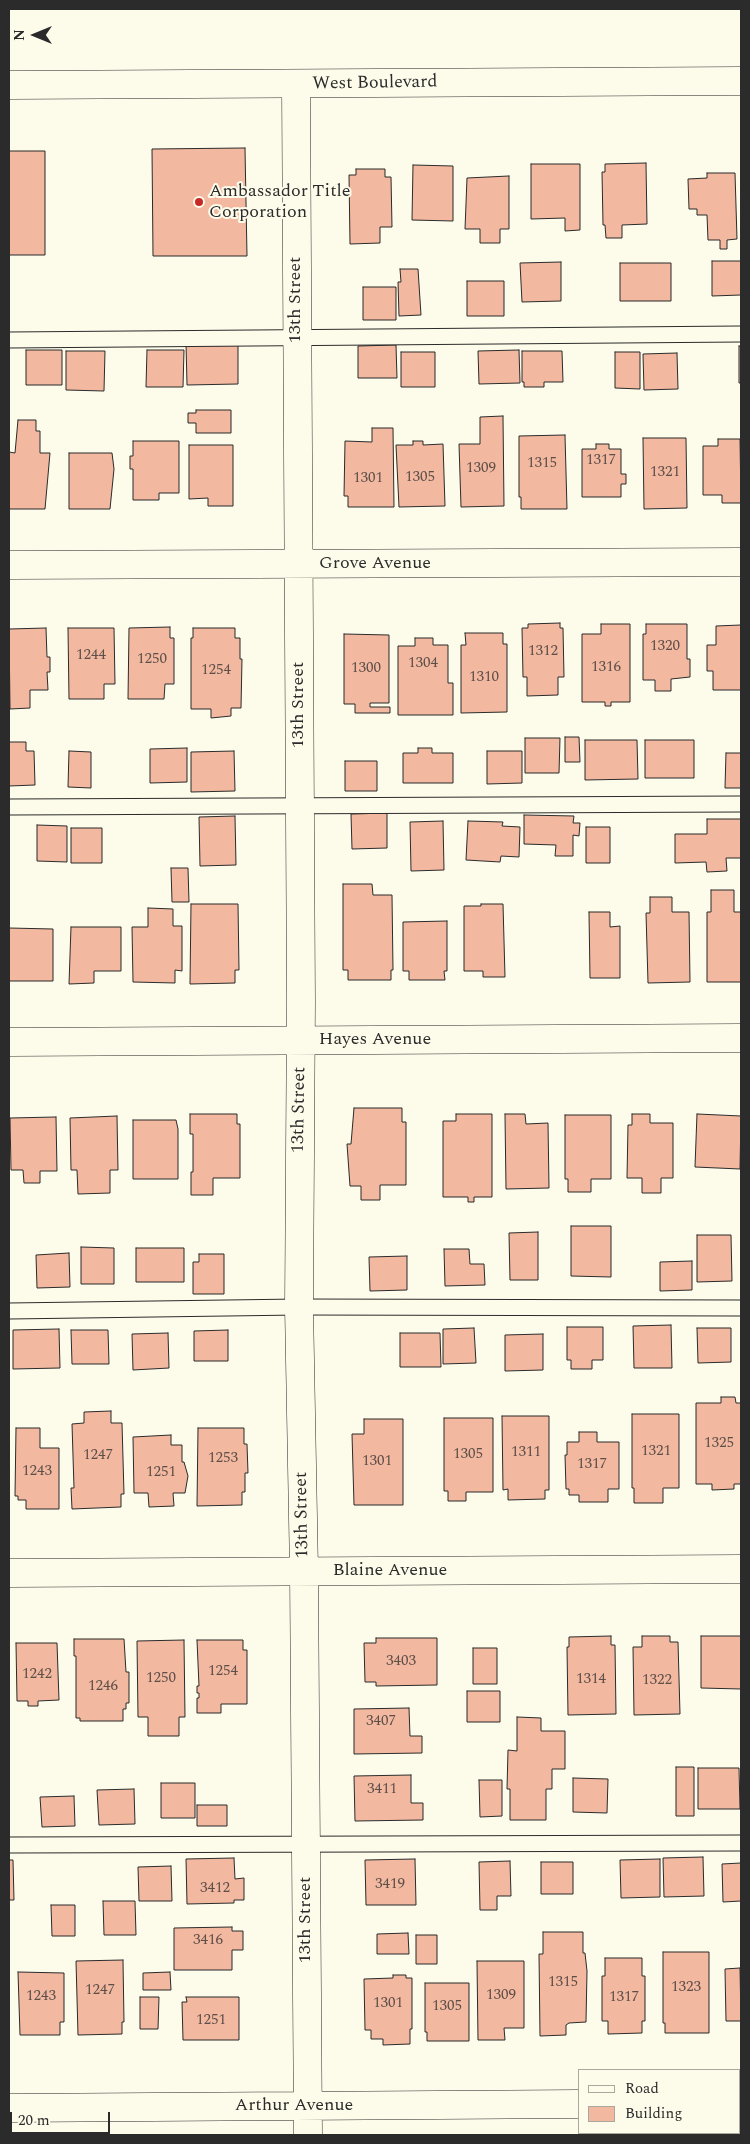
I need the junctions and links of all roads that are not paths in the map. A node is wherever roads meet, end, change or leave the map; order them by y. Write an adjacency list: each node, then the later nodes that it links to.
1 (741, 81): 3 (street, West Boulevard)
2 (9, 85): 3 (street, West Boulevard)
3 (296, 85): 5 (street, 13th Street)
4 (741, 334): 5 (lane)
5 (296, 337): 6 (lane); 8 (street, 13th Street)
6 (9, 340)
7 (741, 562): 8 (street, Grove Avenue)
8 (298, 564): 9 (street, Grove Avenue); 12 (street, 13th Street)
9 (9, 566)
10 (741, 804): 12 (lane)
11 (9, 807): 12 (lane)
12 (299, 807): 14 (street, 13th Street)
13 (741, 1038): 14 (street, Hayes Avenue)
14 (301, 1040): 15 (street, Hayes Avenue); 16 (street, 13th Street)
15 (9, 1042)
16 (299, 1307): 17 (lane); 18 (lane); 20 (street, 13th Street)
17 (741, 1308)
18 (9, 1311)
19 (741, 1569): 20 (street, Blaine Avenue)
20 (304, 1571): 21 (street, Blaine Avenue); 23 (street, 13th Street)
21 (9, 1573)
22 (741, 1843): 23 (lane)
23 (306, 1844): 24 (lane); 26 (street, 13th Street)
24 (9, 1845)
25 (578, 2104): 26 (street, Arthur Avenue)
26 (308, 2106): 27 (street, Arthur Avenue); 28 (street, 13th Street)
27 (9, 2108)
28 (308, 2135)

